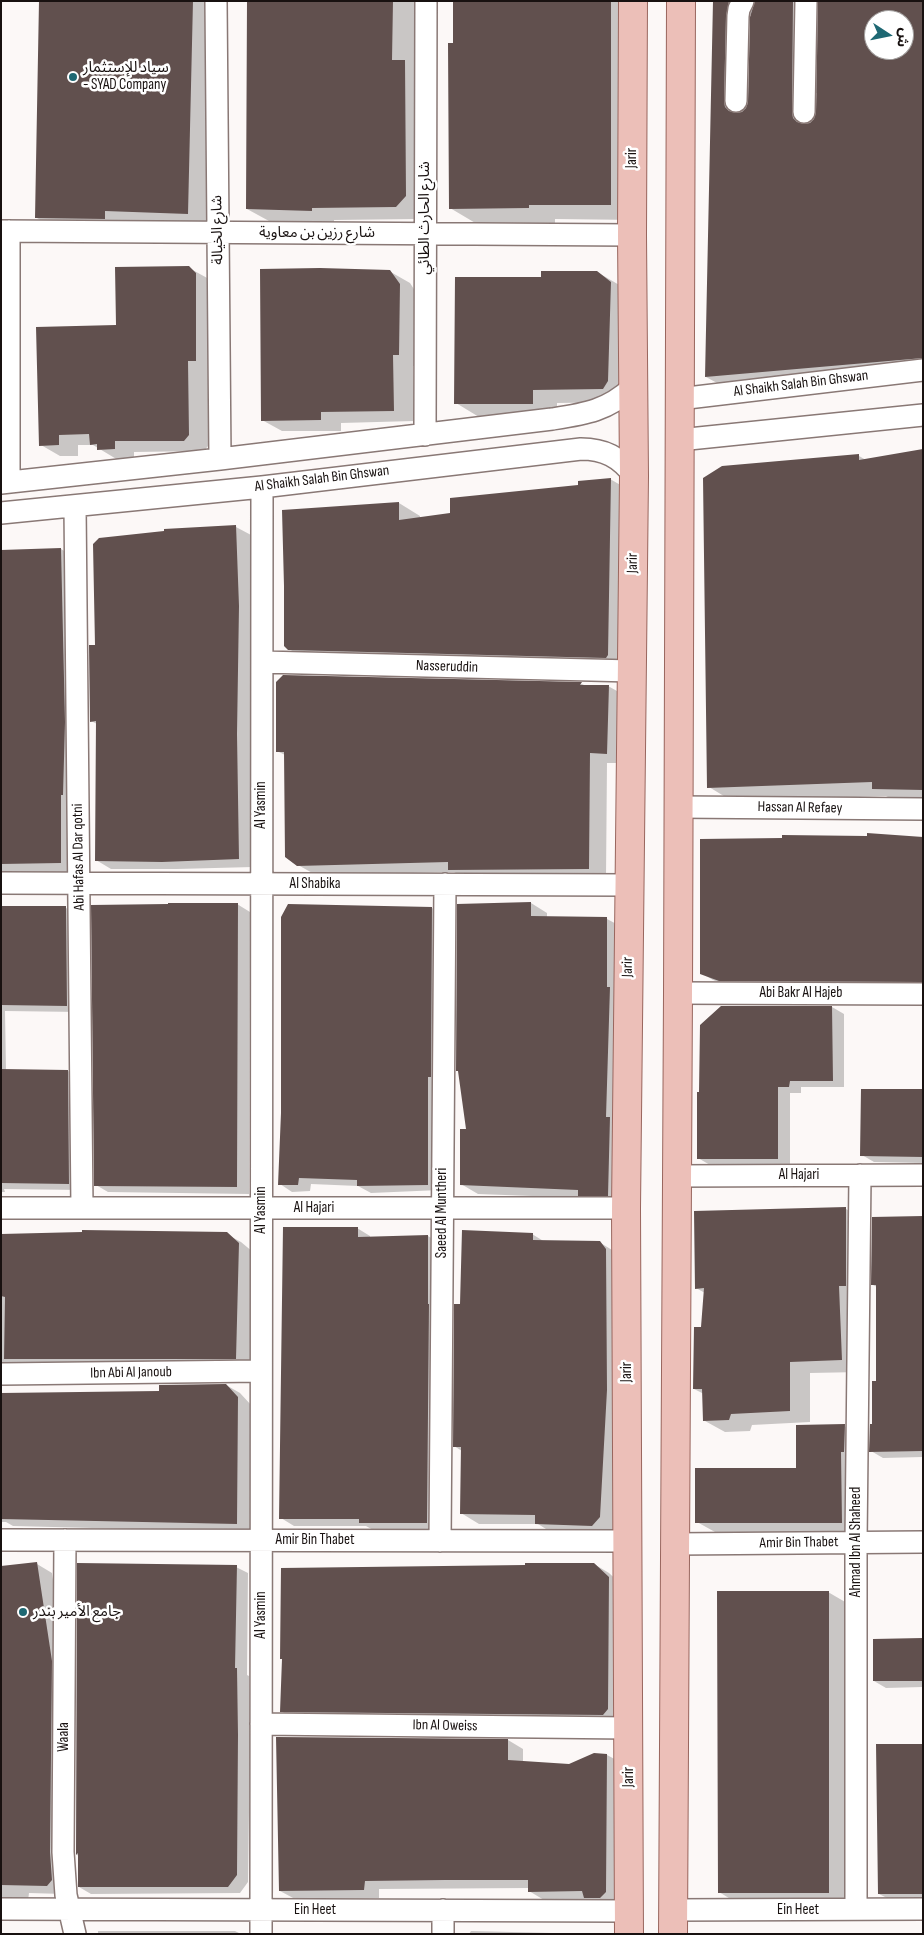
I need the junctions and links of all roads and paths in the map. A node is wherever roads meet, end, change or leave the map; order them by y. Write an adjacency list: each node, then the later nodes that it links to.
1 (216, 1): 10 (street, شارع الخيالة)
2 (426, 1): 11 (street, شارع الحارث الطائي)
3 (633, 1): 12 (main road, Jarir)
4 (681, 1): 15 (main road)
5 (743, 1): 7 (street)
6 (806, 1): 8 (street)
7 (736, 101)
8 (804, 112)
9 (5, 231): 10 (street, شارع رزين بن معاوية); 25 (street)
10 (218, 232): 11 (street, شارع رزين بن معاوية); 23 (street, شارع الخيالة)
11 (425, 234): 12 (street, شارع رزين بن معاوية); 19 (street, شارع الحارث الطائي)
12 (632, 235): 14 (main road, Jarir)
13 (923, 370): 15 (street, Al Shaikh Salah Bin Ghswan)
14 (633, 387): 17 (street); 24 (main road, Jarir)
15 (679, 399): 20 (main road)
16 (923, 415): 20 (street)
17 (570, 416): 18 (street); 21 (street)
18 (528, 422): 19 (street); 22 (street)
19 (425, 435): 23 (street)
20 (679, 440): 31 (main road)
21 (573, 449): 22 (street, Al Shaikh Salah Bin Ghswan); 24 (street, Al Shaikh Salah Bin Ghswan)
22 (530, 454): 26 (street, Al Shaikh Salah Bin Ghswan)
23 (220, 460): 25 (street)
24 (634, 476): 30 (main road, Jarir)
25 (5, 483)
26 (262, 487): 27 (street, Al Shaikh Salah Bin Ghswan); 29 (street, Al Yasmin)
27 (76, 506): 28 (street, Al Shaikh Salah Bin Ghswan); 34 (street, Abi Hafas Al Dar qotni)
28 (1, 514)
29 (262, 662): 30 (street, Nasseruddin); 35 (street, Al Yasmin)
30 (632, 672): 37 (main road, Jarir)
31 (678, 806): 32 (street, Hassan Al Refaey); 38 (main road)
32 (923, 809)
33 (1, 883): 34 (street, Al Shabika)
34 (79, 884): 35 (street, Al Shabika); 44 (street, Abi Hafas Al Dar qotni)
35 (262, 884): 36 (street, Al Shabika); 45 (street, Al Yasmin)
36 (445, 884): 37 (street, Al Shabika); 46 (street, Saeed Al Muntheri)
37 (629, 885): 47 (main road, Jarir)
38 (678, 992): 39 (street, Abi Bakr Al Hajeb); 42 (main road)
39 (923, 994)
40 (860, 1175): 41 (street, Al Hajari); 42 (street, Al Hajari); 55 (street, Ahmad Ibn Al Shaheed)
41 (923, 1175)
42 (676, 1176): 57 (main road)
43 (1, 1208): 44 (street, Al Hajari)
44 (82, 1208): 45 (street, Al Hajari)
45 (261, 1208): 46 (street, Al Hajari); 48 (street, Al Yasmin)
46 (442, 1208): 47 (street, Al Hajari); 53 (street, Saeed Al Muntheri)
47 (626, 1208): 54 (main road, Jarir)
48 (261, 1371): 49 (street, Ibn Abi Al Janoub); 52 (street, Al Yasmin)
49 (1, 1374)
50 (1, 1540): 51 (street, Amir Bin Thabet)
51 (65, 1540): 52 (street, Amir Bin Thabet); 61 (street, Waala)
52 (261, 1540): 53 (street, Amir Bin Thabet); 58 (street, Al Yasmin)
53 (440, 1541): 54 (street, Amir Bin Thabet)
54 (628, 1541): 59 (main road, Jarir)
55 (856, 1542): 56 (street, Amir Bin Thabet); 57 (street, Amir Bin Thabet); 62 (street, Ahmad Ibn Al Shaheed)
56 (923, 1542)
57 (675, 1544): 67 (main road)
58 (261, 1724): 59 (street, Ibn Al Oweiss); 64 (street, Al Yasmin)
59 (628, 1728): 66 (main road, Jarir)
60 (1, 1909): 61 (street, Ein Heet)
61 (69, 1909): 64 (street, Ein Heet); 68 (street, Waala)
62 (856, 1909): 63 (street, Ein Heet); 67 (street, Ein Heet)
63 (923, 1909)
64 (261, 1910): 65 (street, Ein Heet); 69 (street, Al Yasmin)
65 (443, 1910): 66 (street, Ein Heet); 70 (street)
66 (629, 1922)
67 (673, 1922)
68 (76, 1934)
69 (261, 1934)
70 (443, 1934)

